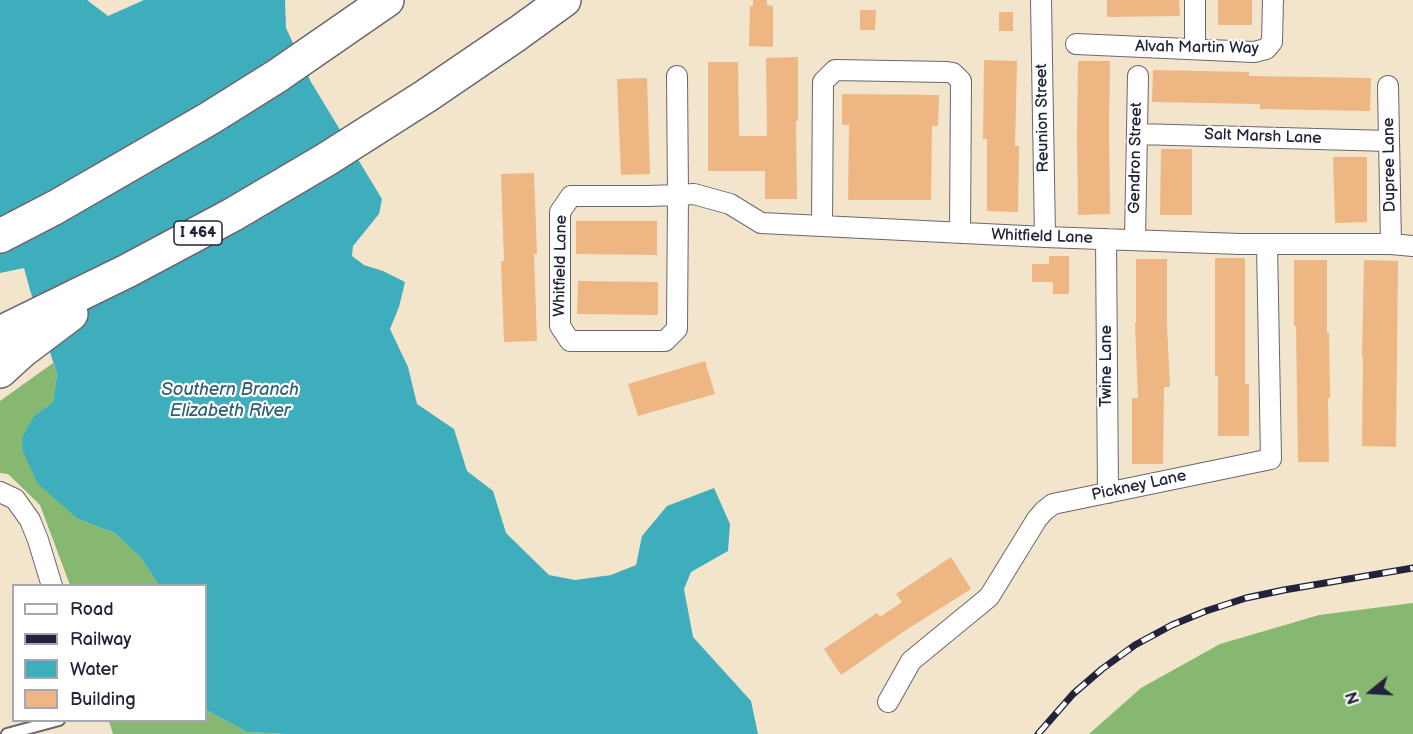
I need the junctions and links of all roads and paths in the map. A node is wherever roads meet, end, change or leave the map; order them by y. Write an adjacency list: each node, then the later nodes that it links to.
1 (387, 0): 15 (highway)
2 (564, 0): 23 (highway, I 464)
3 (1041, 0): 17 (street, Reunion Street)
4 (1195, 0): 7 (street)
5 (1273, 0): 7 (street, Alvah Martin Way)
6 (1076, 44): 7 (street, Alvah Martin Way)
7 (1195, 49)
8 (677, 76): 13 (street)
9 (1138, 76): 11 (street, Gendron Street)
10 (1388, 86): 12 (street, Dupree Lane)
11 (1137, 134): 12 (street, Salt Marsh Lane); 19 (street, Gendron Street)
12 (1389, 141): 20 (street, Dupree Lane)
13 (678, 195): 13 (street, Whitfield Lane); 14 (street, Whitfield Lane)
14 (822, 226): 16 (street, Whitfield Lane); 16 (street)
15 (5, 232)
16 (960, 233): 17 (street, Whitfield Lane)
17 (1045, 237): 18 (street, Whitfield Lane)
18 (1106, 239): 19 (street, Whitfield Lane); 25 (street, Twine Lane)
19 (1135, 240): 21 (street, Whitfield Lane)
20 (1391, 244): 21 (street, Whitfield Lane); 22 (street, Whitfield Lane)
21 (1267, 245): 25 (street, Pickney Lane)
22 (1413, 246)
23 (7, 352)
24 (0, 492): 26 (street)
25 (1108, 493): 27 (street, Pickney Lane)
26 (52, 584)
27 (888, 702)
28 (52, 722): 29 (lane)
29 (7, 734)

